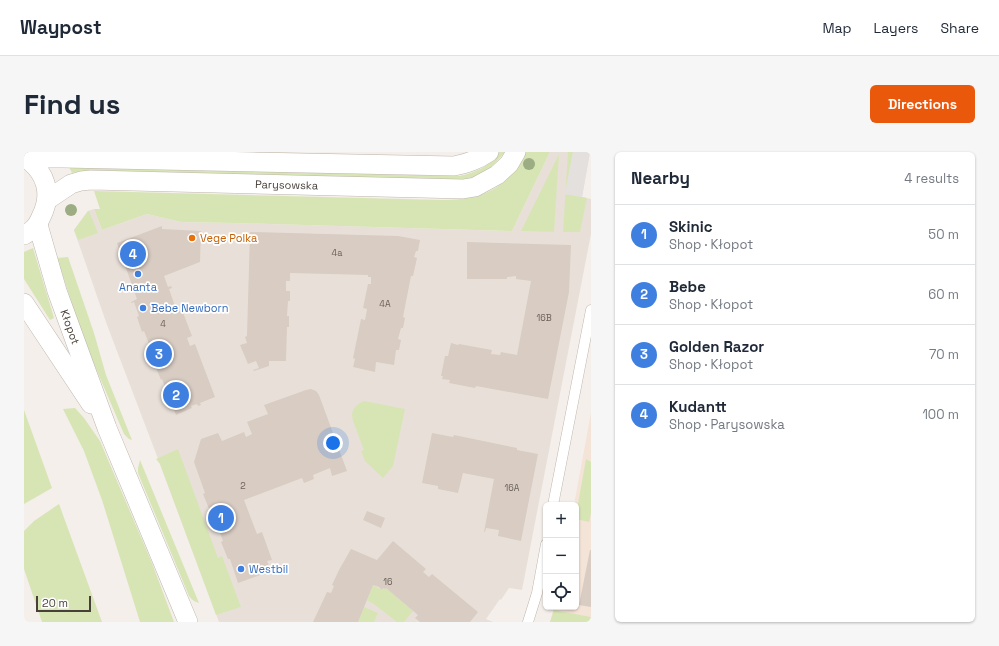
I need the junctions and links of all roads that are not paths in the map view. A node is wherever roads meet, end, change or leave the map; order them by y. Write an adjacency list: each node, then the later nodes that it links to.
1 (489, 152): 3 (street, Parysowska)
2 (516, 152): 4 (street, Parysowska)
3 (25, 158): 4 (street)
4 (48, 200): 5 (street)
5 (31, 230): 8 (street, Kłopot)
6 (24, 303): 8 (street, Kłopot)
7 (591, 310): 9 (lane)
8 (107, 428): 11 (street, Kłopot)
9 (554, 502)
10 (543, 560): 12 (lane)
11 (188, 622)
12 (528, 622)

